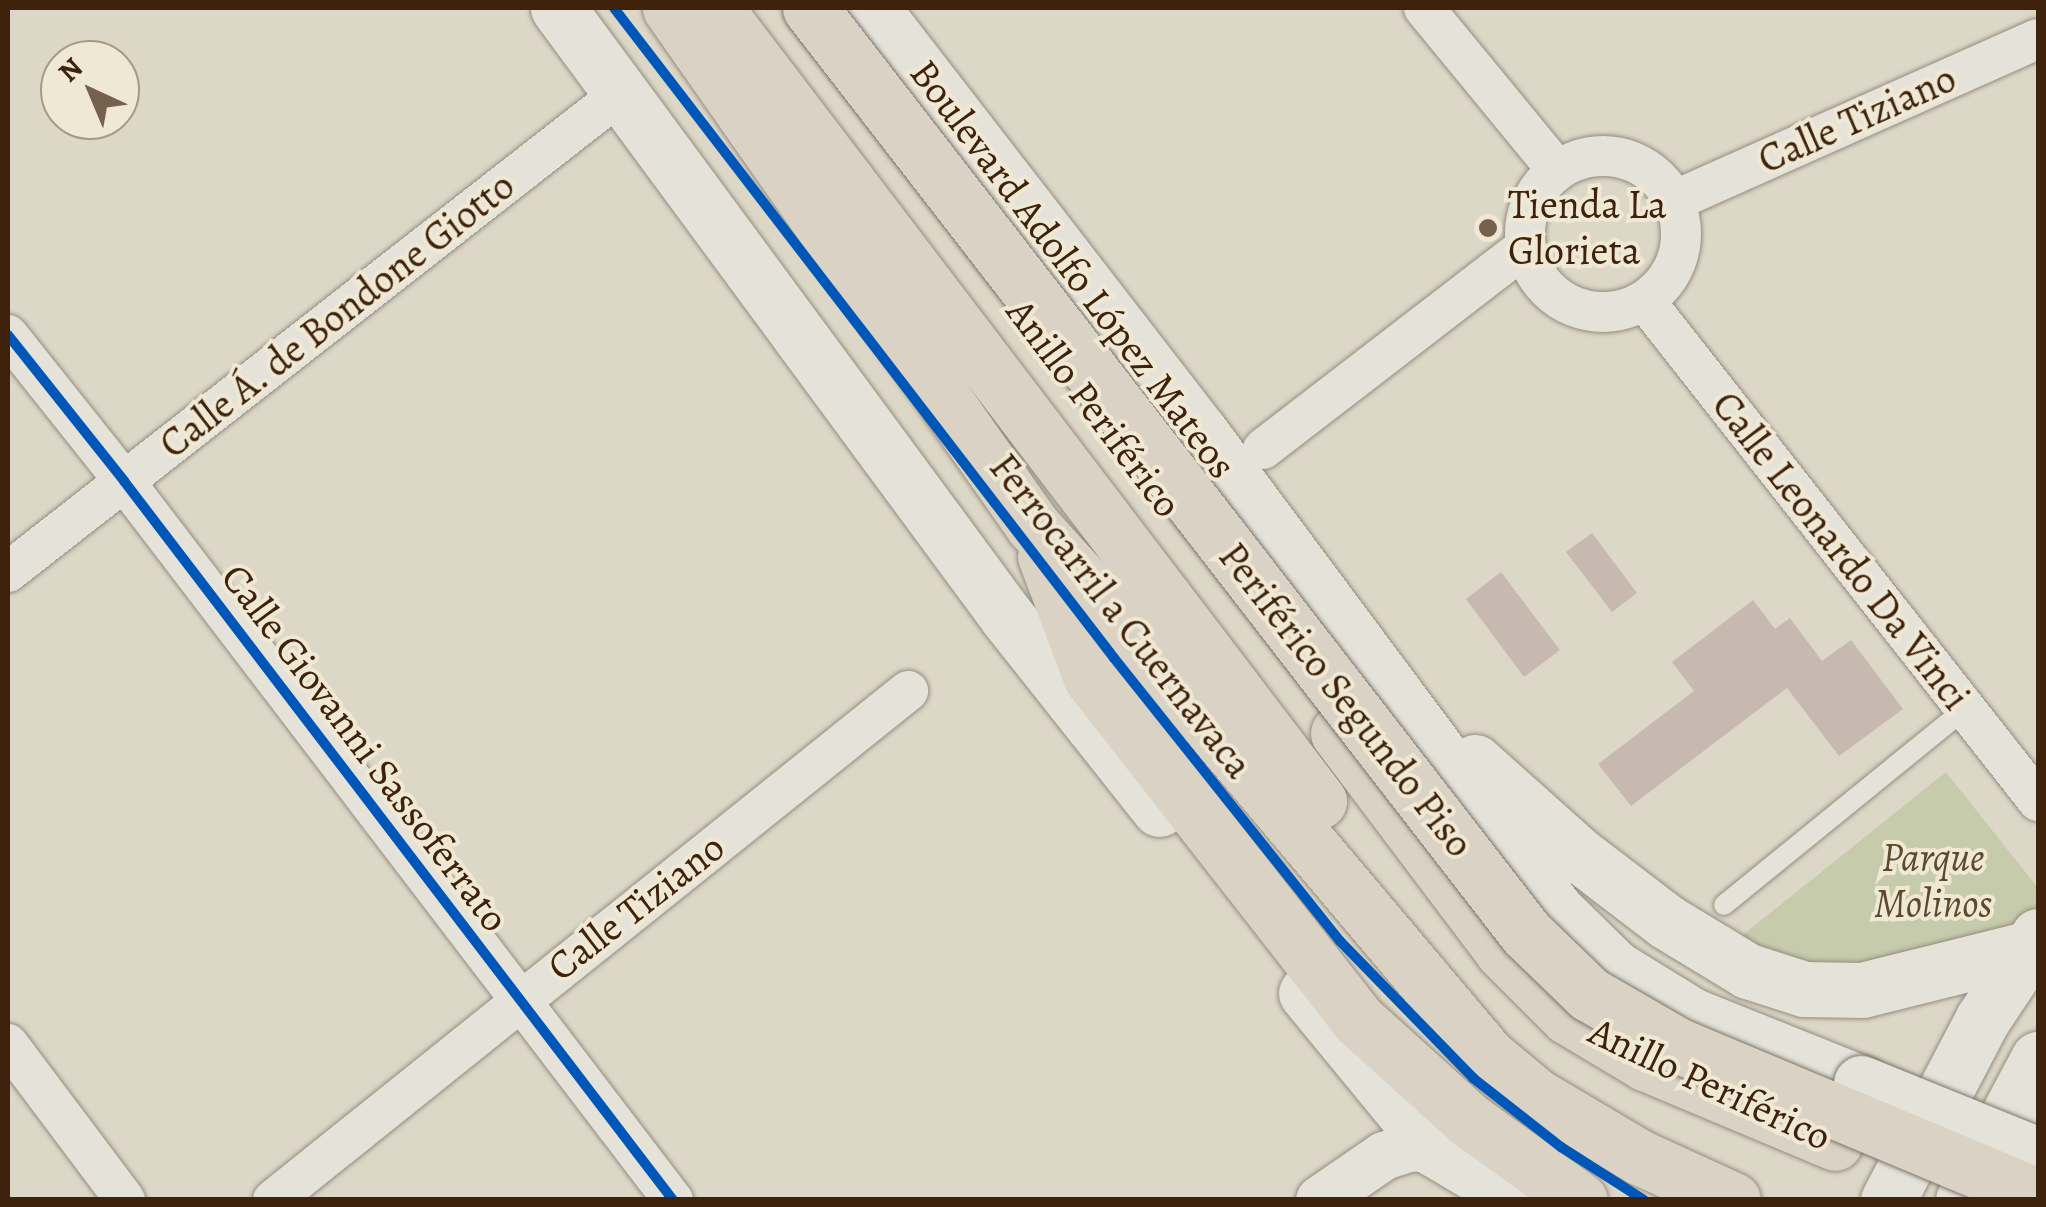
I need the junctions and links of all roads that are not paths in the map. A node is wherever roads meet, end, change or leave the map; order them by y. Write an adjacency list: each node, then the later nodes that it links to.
1 (558, 8): 10 (main road)
2 (627, 8): 13 (highway)
3 (670, 8): 13 (highway)
4 (715, 8): 41 (highway, Anillo Periférico)
5 (794, 8): 44 (highway, Anillo Periférico)
6 (810, 8): 32 (highway, Periférico Segundo Piso, bridge)
7 (872, 8): 21 (main road, Boulevard Adolfo López Mateos)
8 (1424, 8): 11 (street)
9 (2038, 39): 12 (street, Calle Tiziano)
10 (620, 95): 18 (street, Calle Á. de Bondone Giotto); 30 (main road)
11 (1557, 170): 12 (street); 14 (street)
12 (1676, 200): 15 (street)
13 (822, 224): 19 (highway)
14 (1526, 247): 15 (street); 17 (street)
15 (1645, 300): 23 (street, Calle Leonardo Da Vinci)
16 (8, 335): 18 (street, Calle Giovanni Sassoferrato)
17 (1263, 449)
18 (124, 481): 20 (street, Calle Á. de Bondone Giotto); 27 (street, Calle Giovanni Sassoferrato)
19 (1033, 526): 39 (highway); 40 (highway)
20 (8, 572)
21 (1326, 606): 26 (main road); 31 (main road, Boulevard Adolfo López Mateos, bridge)
22 (908, 692): 27 (street, Calle Tiziano)
23 (1964, 710): 24 (street, Calle Leonardo Da Vinci); 25 (lane)
24 (2038, 801)
25 (1724, 905)
26 (2033, 943): 42 (main road)
27 (518, 1000): 34 (street, Calle Tiziano); 35 (street, Calle Giovanni Sassoferrato)
28 (8, 1044): 33 (street)
29 (2038, 1059): 43 (main road)
30 (1434, 1149): 36 (street); 37 (street); 38 (main road)
31 (2038, 1155)
32 (2038, 1196)
33 (125, 1200)
34 (273, 1200)
35 (673, 1200)
36 (1320, 1200)
37 (1474, 1200)
38 (1520, 1200)
39 (1580, 1200)
40 (1733, 1200)
41 (1772, 1200)
42 (1888, 1200)
43 (1963, 1200)
44 (1976, 1200)

